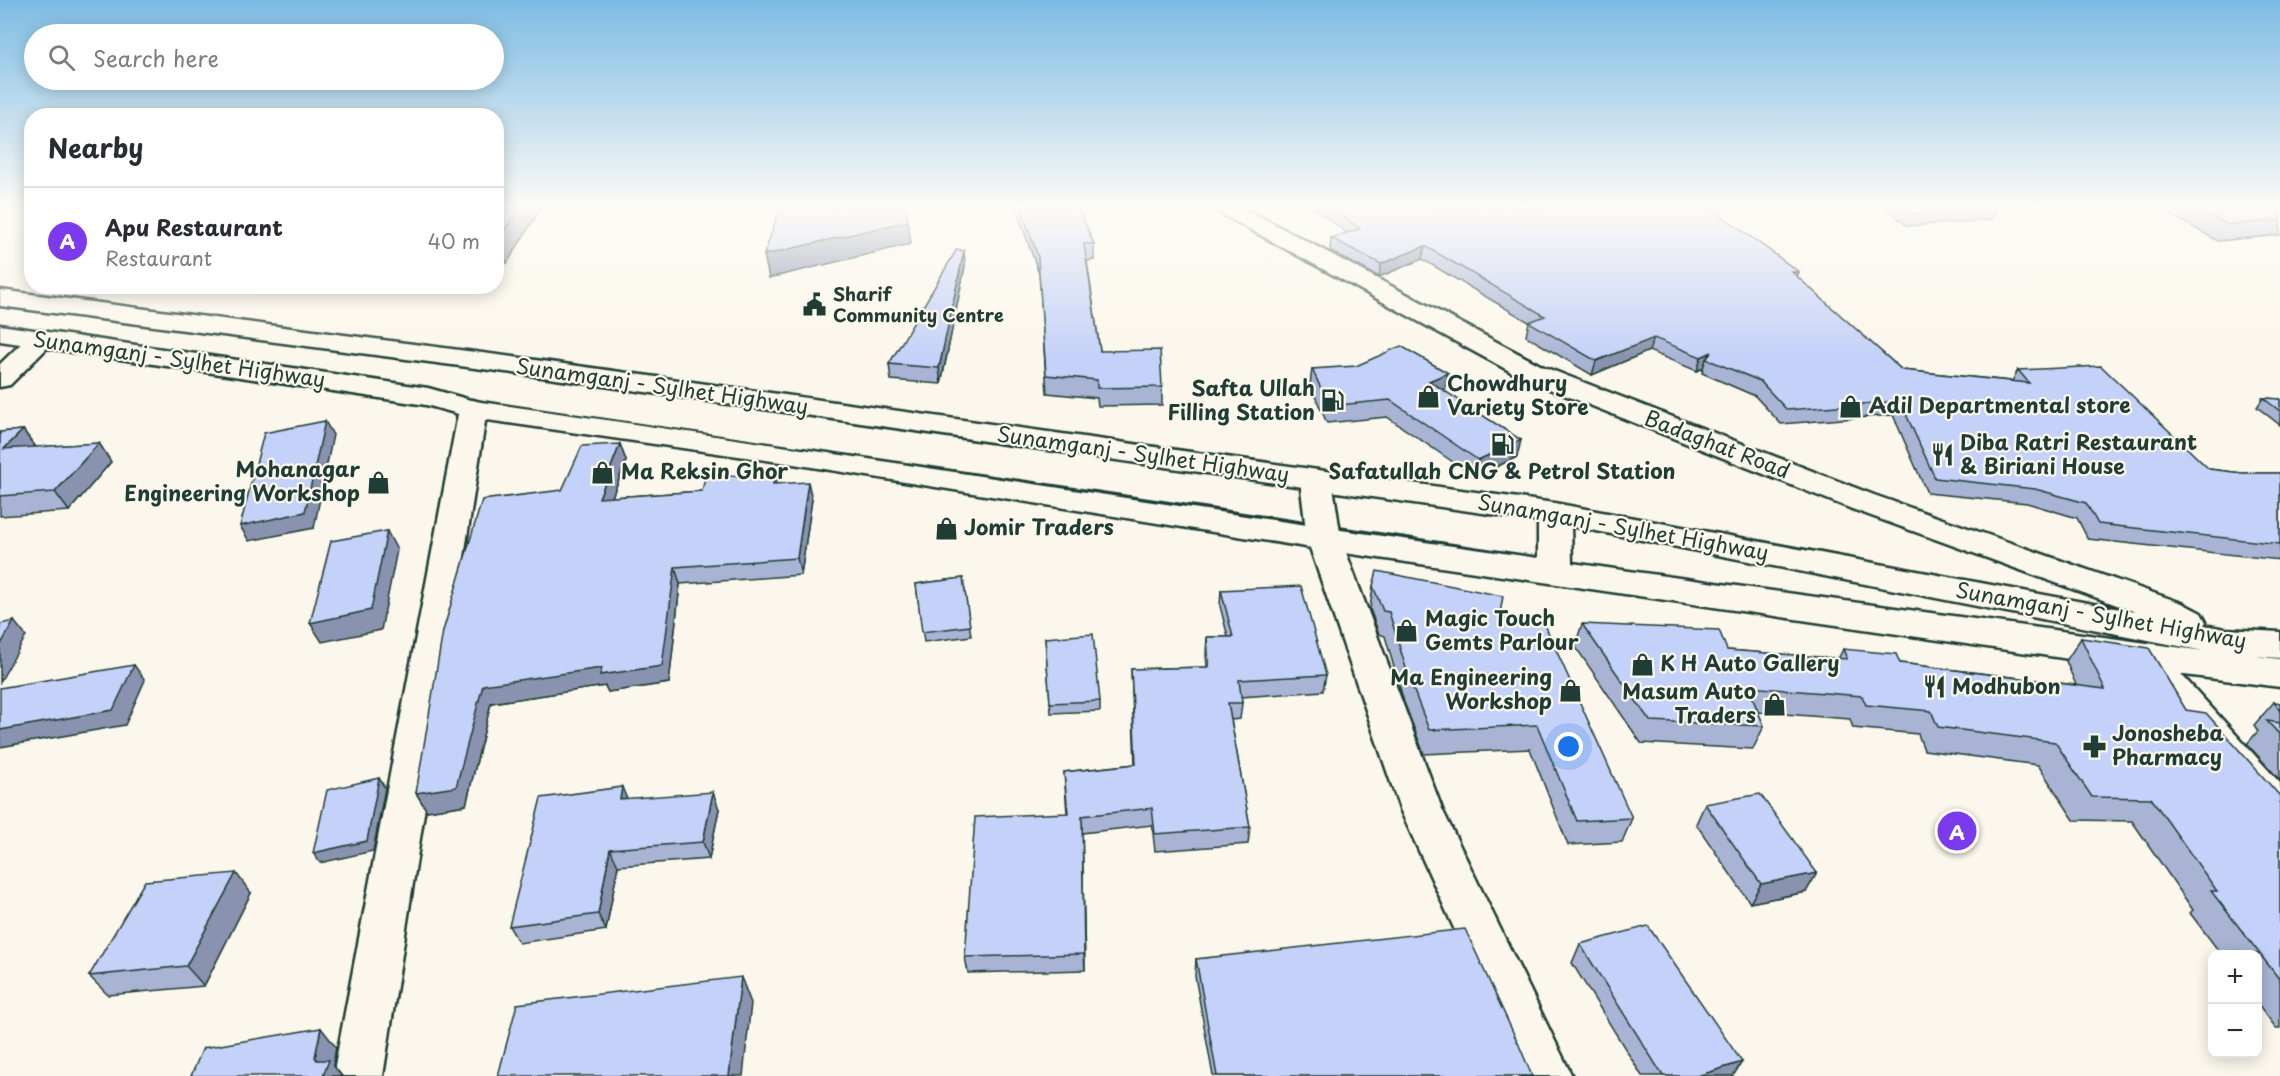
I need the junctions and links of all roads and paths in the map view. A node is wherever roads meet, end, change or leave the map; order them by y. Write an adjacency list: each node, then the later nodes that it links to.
1 (1321, 258): 13 (main road, Badaghat Road)
2 (0, 298): 7 (main road, Sunamganj - Sylhet Highway)
3 (0, 333): 4 (main road, Sunamganj - Sylhet Highway)
4 (40, 339): 5 (main road); 6 (main road, Sunamganj - Sylhet Highway)
5 (0, 379)
6 (473, 409): 8 (main road, Sunamganj - Sylhet Highway); 17 (main road)
7 (821, 409): 8 (main road); 9 (main road, Sunamganj - Sylhet Highway)
8 (787, 454): 11 (main road, Sunamganj - Sylhet Highway)
9 (1316, 480): 10 (main road, Sunamganj - Sylhet Highway); 11 (main road)
10 (1554, 513): 12 (main road); 13 (main road, Sunamganj - Sylhet Highway)
11 (1324, 539): 12 (main road, Sunamganj - Sylhet Highway); 18 (main road)
12 (1555, 573): 14 (main road, Sunamganj - Sylhet Highway)
13 (2225, 642): 15 (main road, Badaghat Road)
14 (2144, 657): 15 (main road, Sunamganj - Sylhet Highway); 16 (main road)
15 (2274, 663)
16 (2280, 811)
17 (358, 1076)
18 (1547, 1076)

